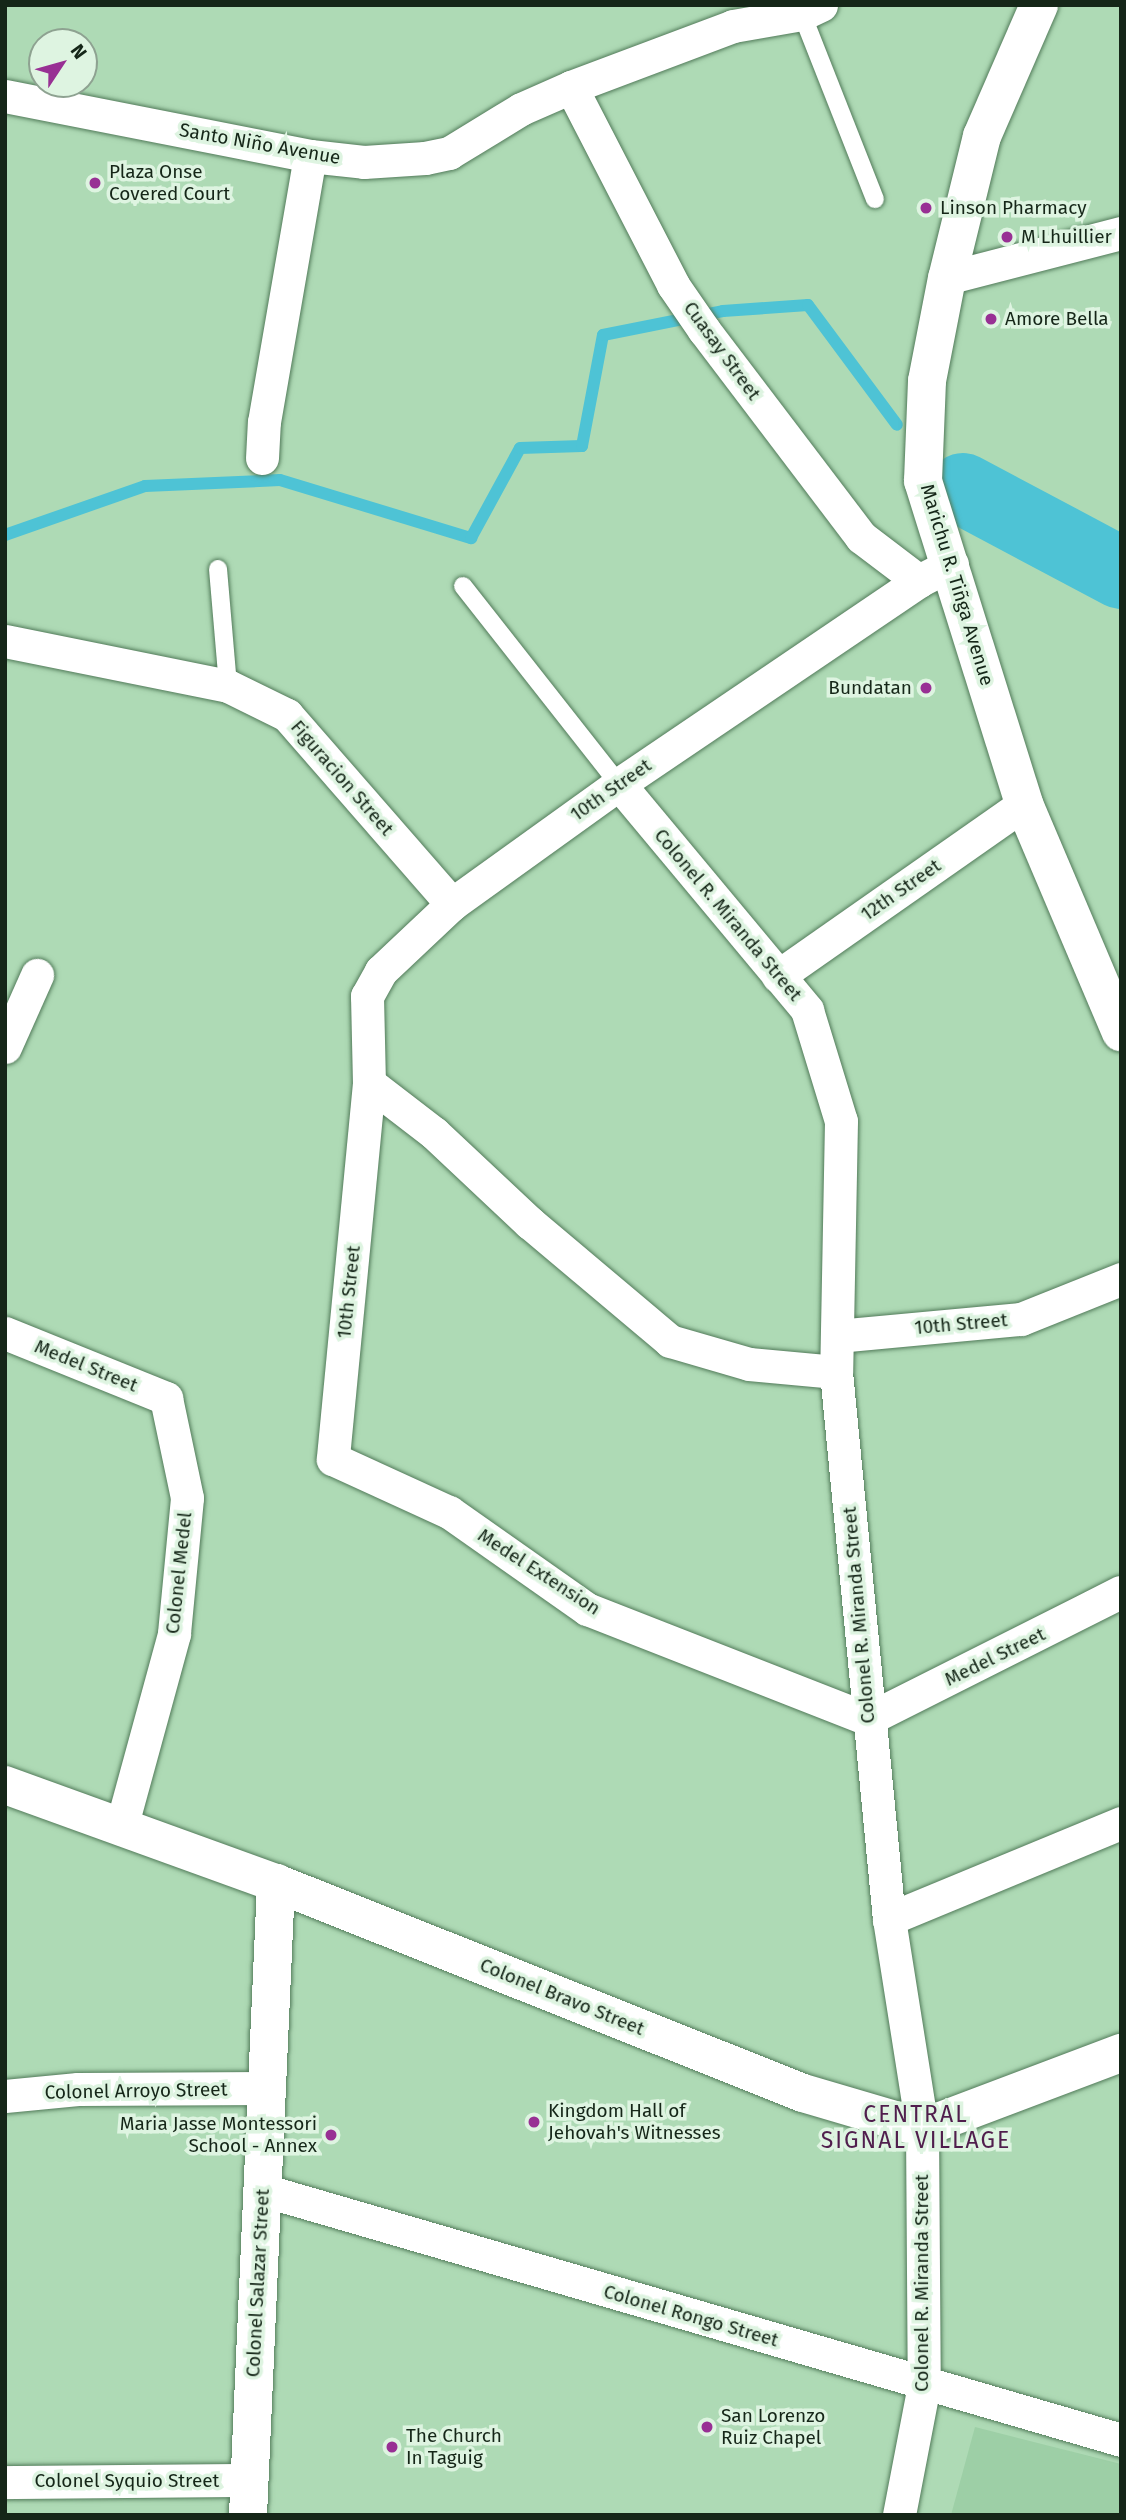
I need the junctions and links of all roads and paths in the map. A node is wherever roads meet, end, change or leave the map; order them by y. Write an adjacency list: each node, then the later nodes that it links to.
1 (1039, 5): 9 (main road, Marichu R. Tiñga Avenue)
2 (812, 9): 3 (street, Santo Niño Avenue); 7 (lane)
3 (730, 16): 4 (street, Santo Niño Avenue)
4 (571, 88): 6 (street, Santo Niño Avenue); 13 (street, Cuasay Street)
5 (5, 96): 6 (street, Santo Niño Avenue)
6 (310, 156): 10 (street)
7 (875, 199)
8 (1121, 233): 9 (street)
9 (947, 278): 11 (main road, Marichu R. Tiñga Avenue)
10 (262, 458)
11 (952, 564): 13 (street, 10th Street); 18 (main road, Marichu R. Tiñga Avenue)
12 (218, 569): 16 (lane)
13 (919, 581): 17 (street, 10th Street)
14 (463, 586): 17 (lane)
15 (5, 641): 16 (street, Figuracion Street)
16 (228, 686): 19 (street, Figuracion Street)
17 (619, 783): 19 (street, 10th Street); 21 (street, Colonel R. Miranda Street)
18 (1024, 804): 21 (street, 12th Street); 22 (main road, Marichu R. Tiñga Avenue)
19 (452, 904): 24 (street, 10th Street)
20 (37, 975): 23 (street)
21 (778, 976): 27 (street, Colonel R. Miranda Street)
22 (1121, 1032)
23 (5, 1047)
24 (369, 1083): 28 (street); 30 (street, 10th Street)
25 (1121, 1279): 27 (street, 10th Street)
26 (5, 1333): 29 (street, Medel Street)
27 (836, 1336): 28 (street, Colonel R. Miranda Street)
28 (836, 1372): 32 (street, Colonel R. Miranda Street)
29 (166, 1398): 35 (street, Colonel Medel)
30 (333, 1460): 32 (street, Medel Extension)
31 (1121, 1592): 32 (street, Medel Street)
32 (868, 1719): 37 (street, Colonel R. Miranda Street)
33 (5, 1784): 35 (main road, Colonel Bravo Street)
34 (1121, 1823): 37 (street)
35 (121, 1828): 36 (main road, Colonel Bravo Street)
36 (276, 1883): 39 (main road, Colonel Salazar Street); 41 (main road, Colonel Bravo Street)
37 (889, 1919): 41 (street, Colonel R. Miranda Street)
38 (1121, 2053): 41 (main road)
39 (267, 2088): 40 (street, Colonel Arroyo Street); 42 (main road, Colonel Salazar Street)
40 (5, 2096)
41 (922, 2128): 43 (street, Colonel R. Miranda Street)
42 (263, 2190): 43 (street, Colonel Rongo Street); 46 (main road, Colonel Salazar Street)
43 (925, 2385): 44 (street, Colonel Rongo Street); 47 (street, Colonel R. Miranda Street)
44 (1121, 2440)
45 (5, 2482): 46 (street, Colonel Syquio Street)
46 (248, 2497)
47 (899, 2515)

